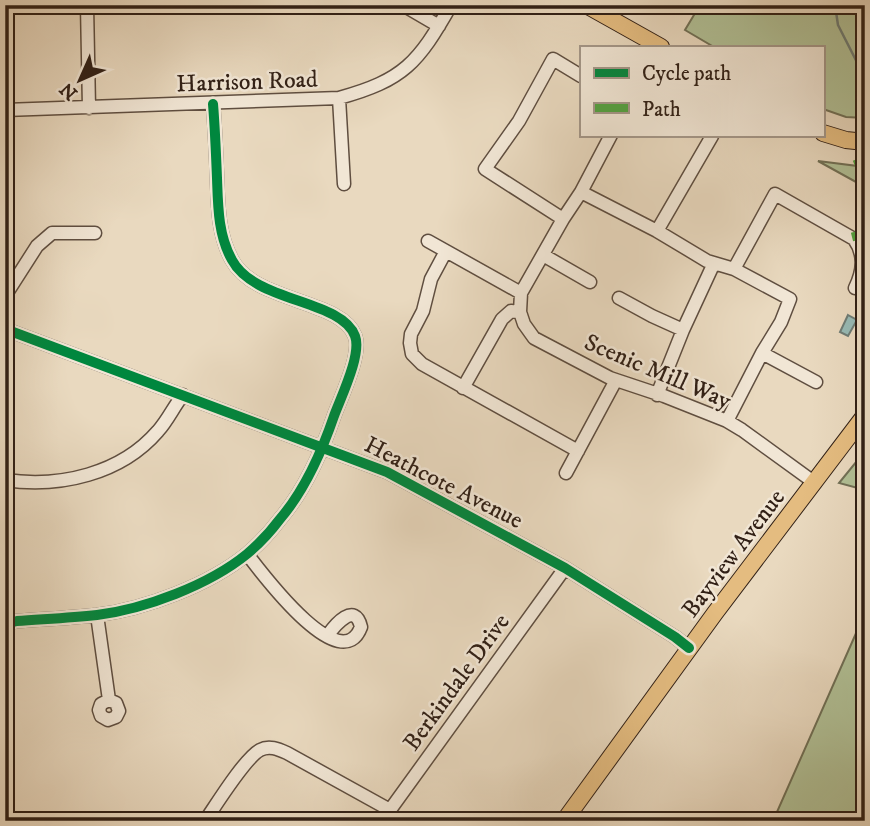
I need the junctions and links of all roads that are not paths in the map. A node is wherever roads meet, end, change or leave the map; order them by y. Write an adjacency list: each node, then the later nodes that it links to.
1 (88, 5): 10 (street)
2 (403, 5): 5 (street)
3 (451, 5): 5 (street, Harrison Road)
4 (597, 8): 6 (main road)
5 (439, 26): 8 (street, Harrison Road)
6 (658, 46)
7 (580, 75): 18 (street)
8 (339, 98): 9 (street, Harrison Road); 16 (street)
9 (213, 104): 10 (street, Harrison Road); 42 (street)
10 (89, 108): 11 (street, Harrison Road)
11 (5, 110)
12 (824, 133): 15 (main road)
13 (610, 136): 17 (street)
14 (712, 136): 19 (street)
15 (865, 142)
16 (344, 184)
17 (581, 192): 18 (street); 19 (street)
18 (563, 219): 23 (street)
19 (657, 232): 24 (street)
20 (95, 233): 29 (street)
21 (428, 241): 22 (street)
22 (446, 251): 28 (street); 37 (street)
23 (543, 255): 26 (street); 28 (street)
24 (714, 263): 25 (street); 33 (street)
25 (734, 270): 27 (street); 34 (street)
26 (590, 282)
27 (855, 288)
28 (521, 293): 31 (street)
29 (5, 296)
30 (618, 298): 33 (street)
31 (520, 312): 35 (street, Scenic Mill Way); 37 (street)
32 (5, 329): 38 (street, Heathcote Avenue)
33 (683, 330): 39 (street)
34 (762, 353): 36 (street); 41 (street)
35 (616, 380): 39 (street, Scenic Mill Way); 43 (street)
36 (816, 382)
37 (463, 388): 43 (street)
38 (183, 395): 42 (street, Heathcote Avenue); 45 (street)
39 (657, 395): 41 (street, Scenic Mill Way)
40 (865, 415): 46 (main road, Bayview Avenue)
41 (727, 421): 46 (street, Scenic Mill Way)
42 (323, 447): 47 (street); 48 (street, Heathcote Avenue)
43 (578, 450): 44 (street)
44 (566, 473)
45 (5, 480)
46 (815, 482): 52 (main road, Bayview Avenue)
47 (247, 554): 49 (street); 51 (street)
48 (565, 568): 52 (street, Heathcote Avenue); 54 (street, Berkindale Drive)
49 (97, 615): 50 (street); 53 (street)
50 (5, 624)
51 (328, 635)
52 (689, 648): 56 (main road, Bayview Avenue)
53 (109, 700)
54 (386, 815): 55 (street)
55 (205, 821)
56 (564, 821)

